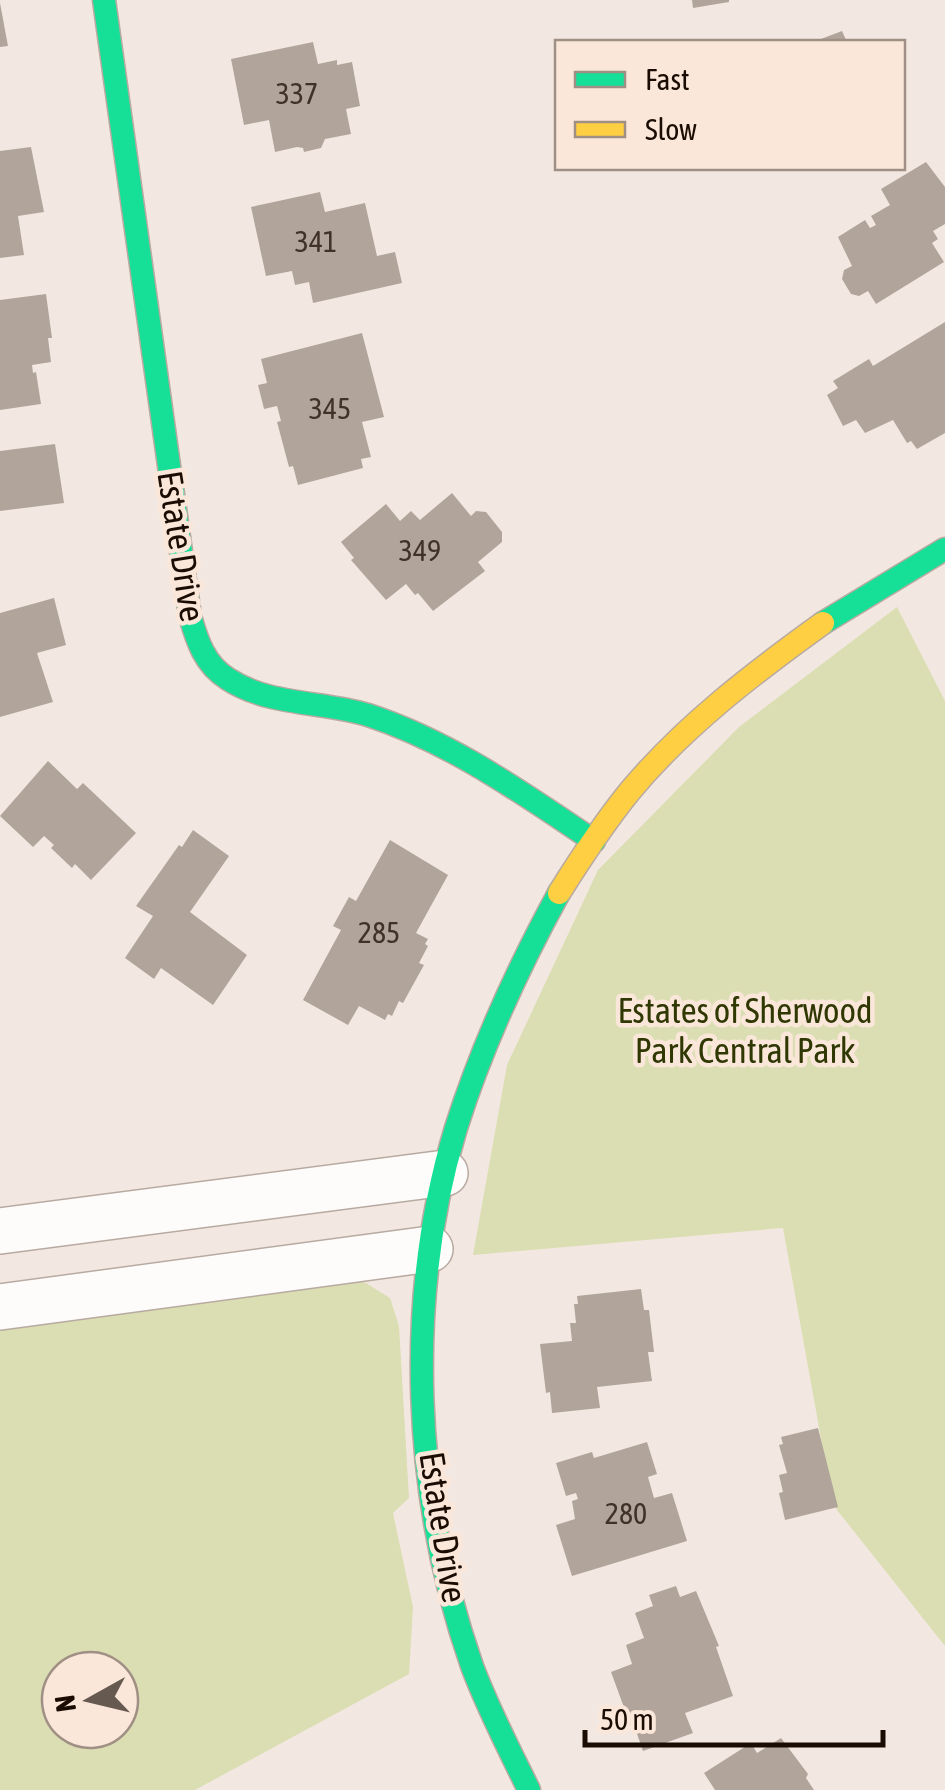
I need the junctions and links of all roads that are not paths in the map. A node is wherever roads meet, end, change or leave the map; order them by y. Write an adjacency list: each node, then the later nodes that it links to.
1 (104, 0): 3 (street, Estate Drive)
2 (945, 549): 3 (street, Estate Drive)
3 (594, 841): 4 (street, Estate Drive)
4 (446, 1173): 5 (street); 6 (street, Estate Drive)
5 (0, 1231)
6 (430, 1249): 7 (street); 8 (street, Estate Drive)
7 (0, 1308)
8 (529, 1790)

